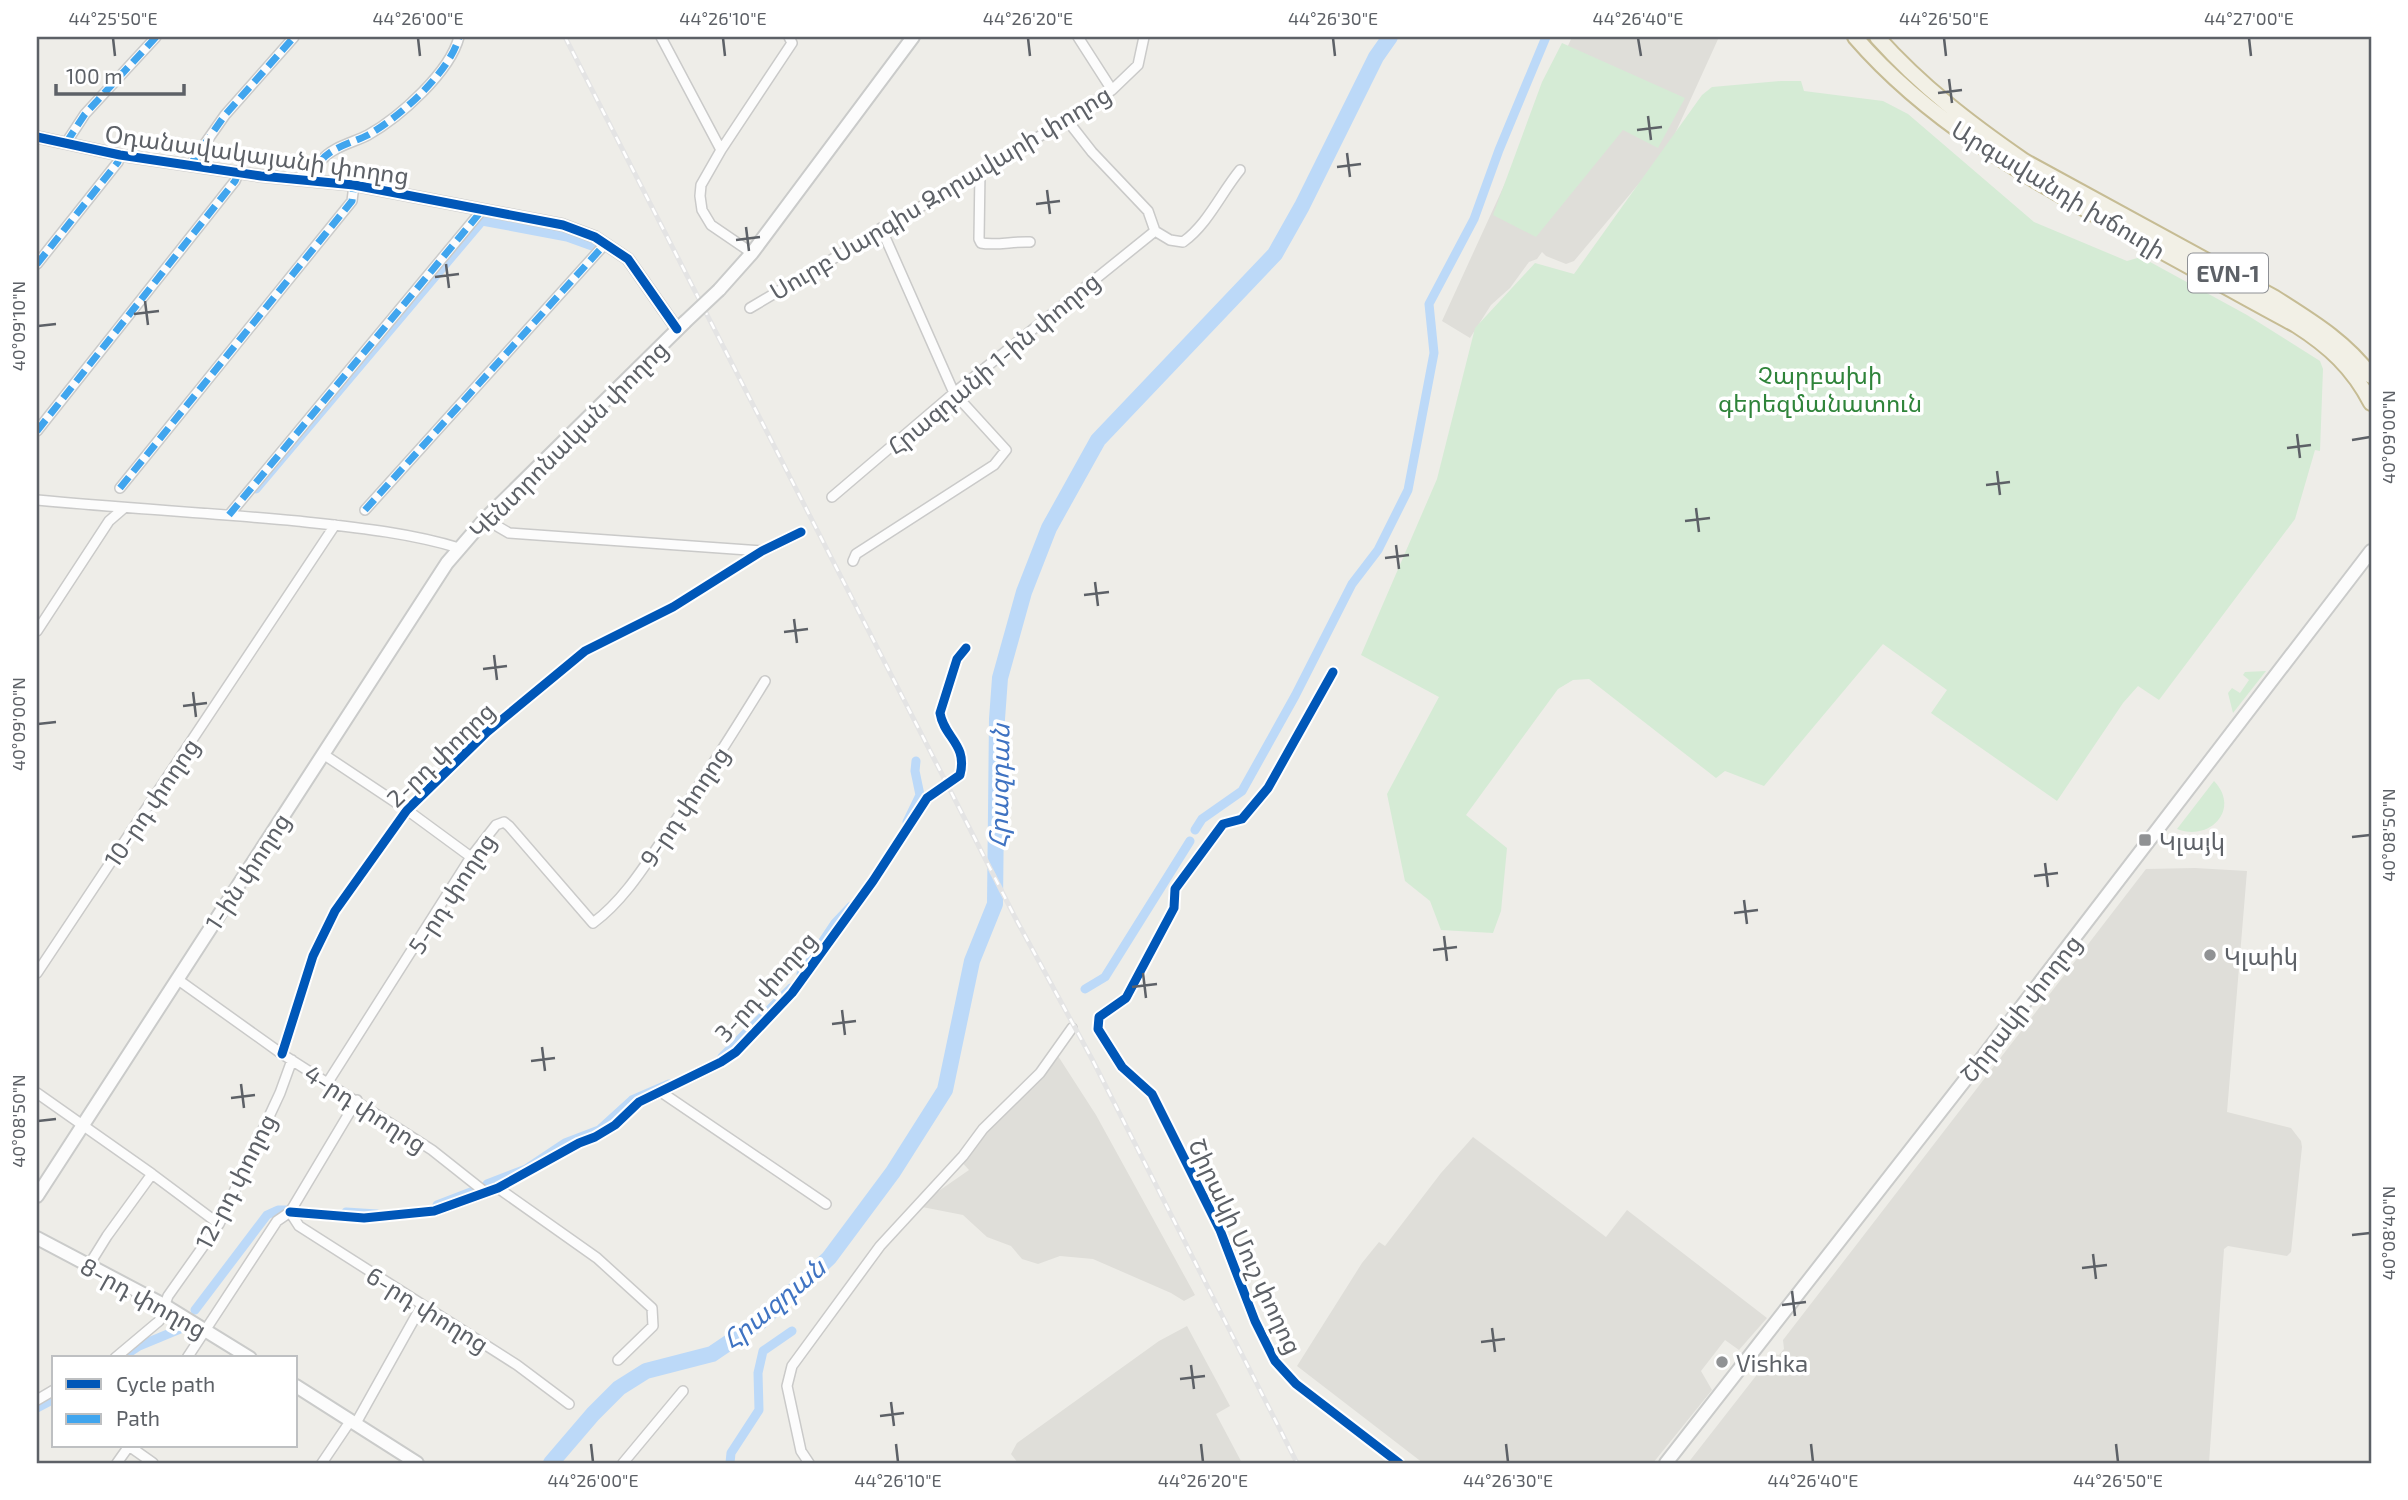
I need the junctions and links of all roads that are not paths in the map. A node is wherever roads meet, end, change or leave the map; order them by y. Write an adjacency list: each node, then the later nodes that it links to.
1 (156, 37): 14 (street)
2 (294, 37): 17 (street)
3 (459, 37): 21 (street)
4 (661, 37): 15 (street)
5 (913, 37): 28 (main road, Կենտրոնական փողոց)
6 (1078, 37): 11 (street)
7 (1144, 37): 11 (street, Սուրբ Սարգիս Զորավարի փողոց)
8 (1854, 37): 34 (highway, Արգավանդի խճուղի / EVN-1)
9 (1877, 37): 32 (highway, Արգավանդի խճուղի / EVN-1)
10 (792, 39): 15 (street)
11 (1112, 90): 12 (street, Սուրբ Սարգիս Զորավարի փողոց)
12 (1067, 120): 18 (street, Սուրբ Սարգիս Զորավարի փողոց); 25 (street)
13 (37, 137): 14 (street, Օդանավակայանի փողոց)
14 (66, 144): 16 (street, Օդանավակայանի փողոց)
15 (721, 150): 28 (street)
16 (120, 155): 17 (street, Օդանավակայանի փողոց); 29 (street)
17 (190, 165): 20 (street, Օդանավակայանի փողոց)
18 (980, 170): 24 (street, Սուրբ Սարգիս Զորավարի փողոց); 26 (street)
19 (1240, 170): 25 (street)
20 (239, 172): 21 (street, Օդանավակայանի փողոց); 35 (street)
21 (314, 181): 22 (street, Օդանավակայանի փողոց)
22 (354, 186): 23 (street, Օդանավակայանի փողոց); 36 (street)
23 (483, 209): 27 (street, Օդանավակայանի փողոց); 41 (street)
24 (881, 228): 30 (street, Սուրբ Սարգիս Զորավարի փողոց); 33 (street)
25 (1155, 231): 33 (street, Հրազդանի 1-ին փողոց)
26 (1030, 242)
27 (605, 244): 31 (street, Օդանավակայանի փողոց); 40 (street)
28 (752, 253): 31 (main road, Կենտրոնական փողոց, bridge)
29 (37, 264)
30 (750, 308)
31 (681, 326): 42 (main road, Կենտրոնական փողոց)
32 (2371, 376)
33 (954, 393): 37 (street, Հրազդանի 1-ին փողոց); 49 (street)
34 (2371, 403)
35 (37, 431)
36 (120, 488)
37 (832, 497)
38 (37, 500): 39 (street)
39 (124, 508): 41 (street); 50 (street)
40 (365, 510)
41 (229, 514): 43 (street)
42 (485, 519): 45 (main road, Կենտրոնական փողոց); 46 (street)
43 (335, 525): 45 (street); 58 (street, 10-րդ փողոց)
44 (801, 532): 46 (street, 2-րդ փողոց)
45 (459, 548): 54 (main road, 1-ին փողոց)
46 (762, 551): 55 (street, 2-րդ փողոց)
47 (2371, 551): 97 (main road, Շիրակի փողոց)
48 (2371, 560): 97 (main road, Շիրակի փողոց)
49 (853, 561)
50 (37, 631)
51 (966, 648): 64 (street, 3-րդ փողոց)
52 (1333, 672): 96 (street, Շիրակի Մուշ փողոց)
53 (765, 681): 57 (street, 9-րդ փողոց)
54 (323, 754): 55 (street); 59 (main road, 1-ին փողոց)
55 (407, 810): 56 (street); 61 (street, 2-րդ փողոց)
56 (471, 857): 57 (street, 5-րդ փողոց); 63 (street, 5-րդ փողոց)
57 (593, 923)
58 (37, 973)
59 (177, 979): 61 (street, 4-րդ փողոց); 67 (main road, 1-ին փողոց)
60 (1072, 1028): 95 (street)
61 (282, 1054): 62 (street, 4-րդ փողոց)
62 (292, 1060): 63 (street, 4-րդ փողոց); 74 (street, 12-րդ փողոց)
63 (328, 1082): 66 (street, 4-րդ փողոց)
64 (661, 1092): 69 (street, 3-րդ փողոց); 72 (street)
65 (37, 1093): 67 (street)
66 (357, 1100): 70 (street, 4-րդ փողոց); 73 (street)
67 (82, 1126): 68 (street); 71 (main road, 1-ին փողոց)
68 (152, 1174): 74 (street); 76 (street)
69 (498, 1188): 70 (street, 3-րդ փողոց); 83 (street)
70 (485, 1192): 73 (street, 3-րդ փողոց)
71 (37, 1196)
72 (826, 1204)
73 (290, 1212): 78 (street, 6-րդ փողոց); 79 (street)
74 (219, 1224): 77 (street, 12-րդ փողոց)
75 (37, 1238): 76 (main road, 8-րդ փողոց)
76 (89, 1265): 77 (main road, 8-րդ փողոց)
77 (164, 1306): 79 (main road, 8-րդ փողոց); 80 (street, 12-րդ փողոց)
78 (422, 1306): 86 (street, 6-րդ փողոց); 87 (street)
79 (205, 1331): 81 (street); 82 (main road, 8-րդ փողոց)
80 (117, 1356)
81 (188, 1356)
82 (247, 1356)
83 (618, 1360)
84 (298, 1387): 87 (main road)
85 (683, 1391): 94 (street)
86 (569, 1404)
87 (353, 1422): 92 (street); 93 (main road)
88 (128, 1448): 90 (street)
89 (132, 1448): 91 (street)
90 (117, 1463)
91 (153, 1463)
92 (322, 1463)
93 (417, 1463)
94 (623, 1463)
95 (809, 1463)
96 (1399, 1463)
97 (1669, 1463)

